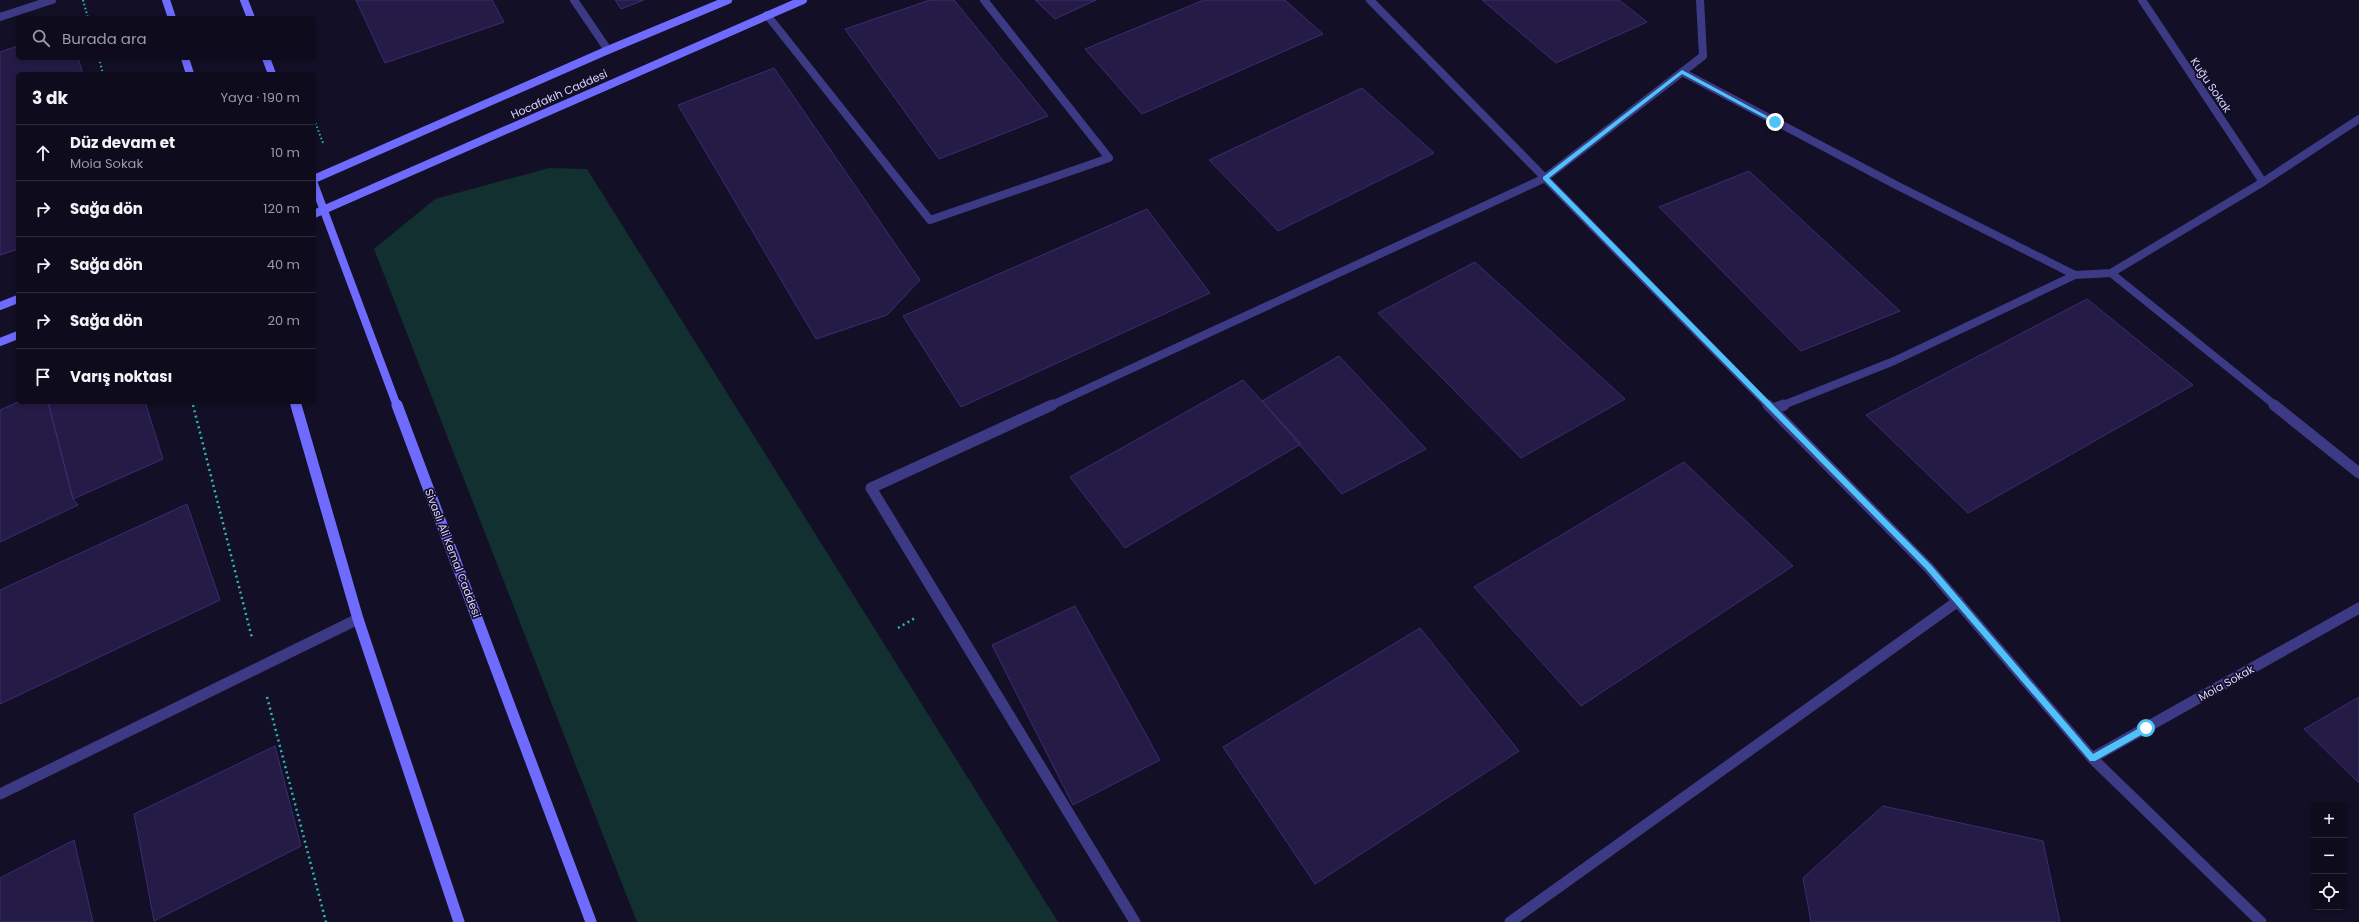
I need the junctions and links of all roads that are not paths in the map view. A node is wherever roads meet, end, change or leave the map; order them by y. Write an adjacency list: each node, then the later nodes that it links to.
1 (52, 0): 14 (street)
2 (166, 0): 12 (main road)
3 (244, 0): 13 (main road)
4 (574, 0): 15 (street)
5 (728, 0): 15 (main road, Hocafakıh Caddesi)
6 (803, 0): 11 (main road, Hocafakıh Caddesi)
7 (984, 0): 11 (street)
8 (1370, 0): 23 (street)
9 (1700, 0): 20 (street)
10 (2142, 0): 24 (street, Kuğu Sokak)
11 (767, 15): 26 (main road, Hocafakıh Caddesi)
12 (171, 16)
13 (250, 16)
14 (0, 17)
15 (608, 50): 22 (main road, Hocafakıh Caddesi)
16 (186, 60): 18 (main road)
17 (267, 60): 19 (main road)
18 (189, 72)
19 (271, 72)
20 (1682, 72): 23 (street); 28 (street)
21 (2359, 120): 24 (street)
22 (316, 178)
23 (1545, 178): 34 (street); 43 (street)
24 (2263, 182): 27 (street)
25 (316, 195): 26 (main road, Sivaslı Ali Kemal Caddesi)
26 (319, 212): 42 (main road, Sivaslı Ali Kemal Caddesi)
27 (2111, 273): 28 (street); 35 (street)
28 (2076, 275): 34 (street)
29 (16, 300): 30 (main road)
30 (0, 306)
31 (16, 336): 32 (main road)
32 (0, 342)
33 (296, 404): 38 (main road)
34 (1773, 409): 36 (street)
35 (2359, 473)
36 (1958, 601): 39 (street); 44 (street)
37 (2359, 608): 39 (street, Moia Sokak)
38 (358, 619): 40 (street); 41 (main road)
39 (2092, 758): 45 (street)
40 (0, 794)
41 (459, 922)
42 (591, 922)
43 (1135, 922)
44 (1510, 922)
45 (2261, 922)

